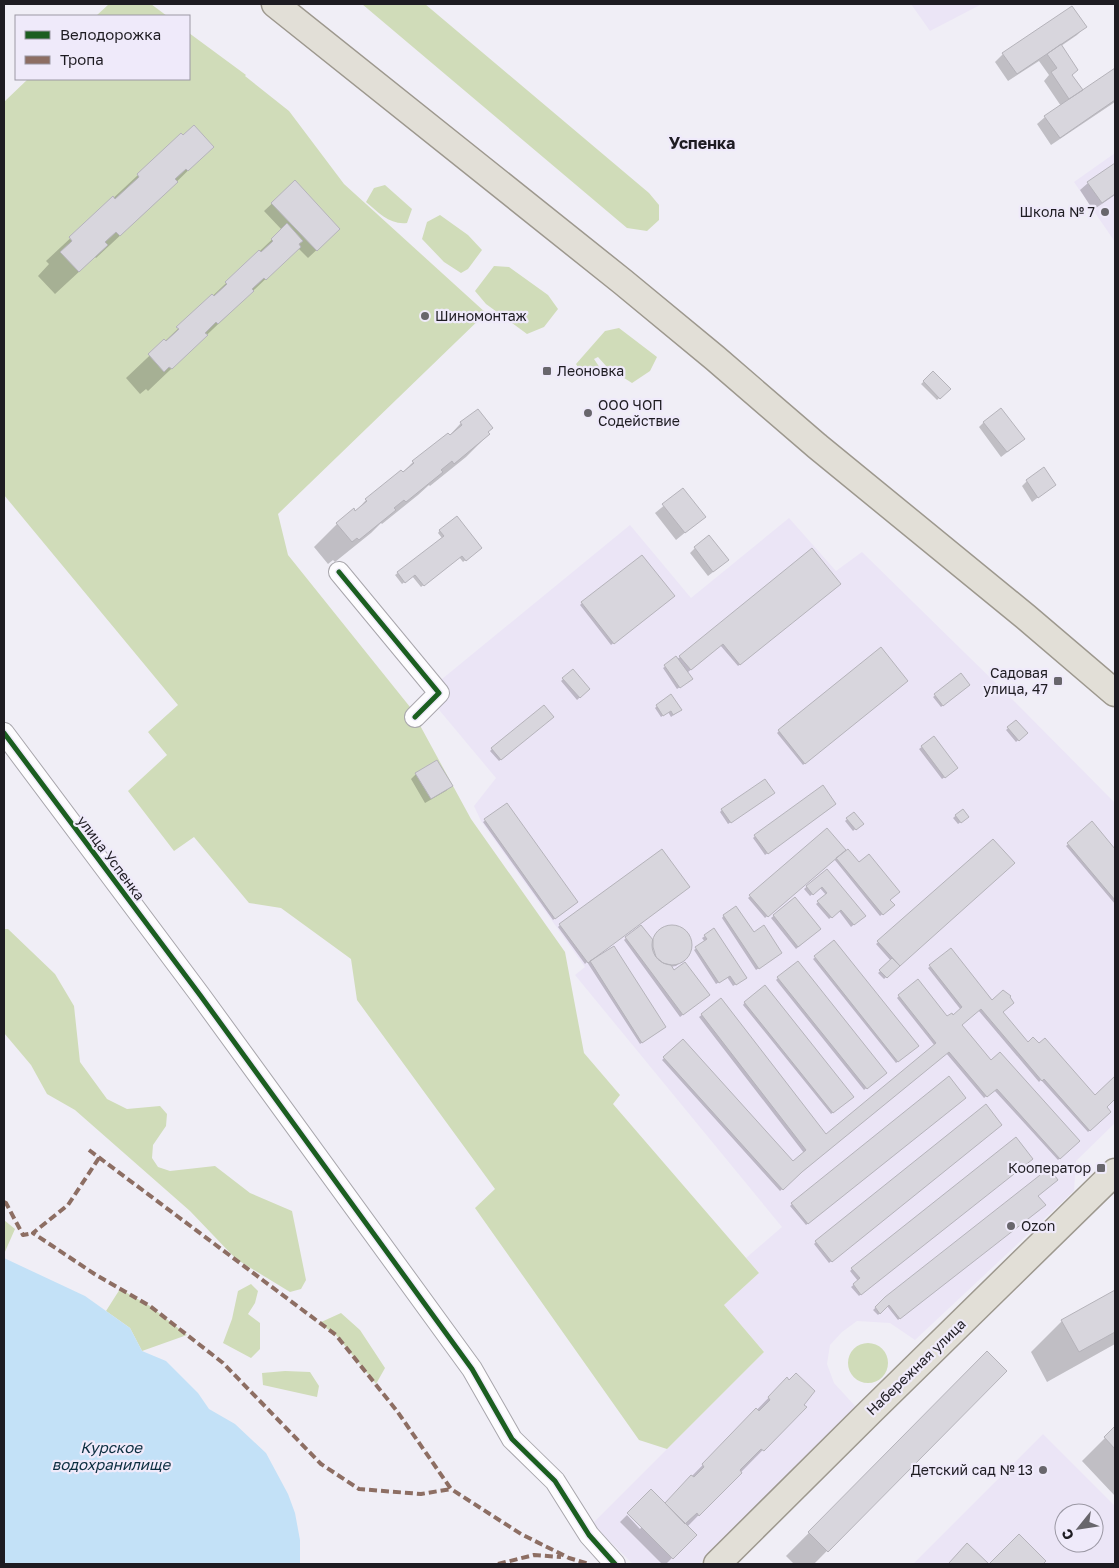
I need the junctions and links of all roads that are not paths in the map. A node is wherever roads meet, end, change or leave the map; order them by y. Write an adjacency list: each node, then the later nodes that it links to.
1 (276, 4): 3 (main road)
2 (339, 572): 4 (street)
3 (1115, 693)
4 (415, 717)
5 (4, 733): 7 (street, улица Успенка)
6 (1115, 1172): 8 (main road, Набережная улица)
7 (615, 1564)
8 (717, 1564)

